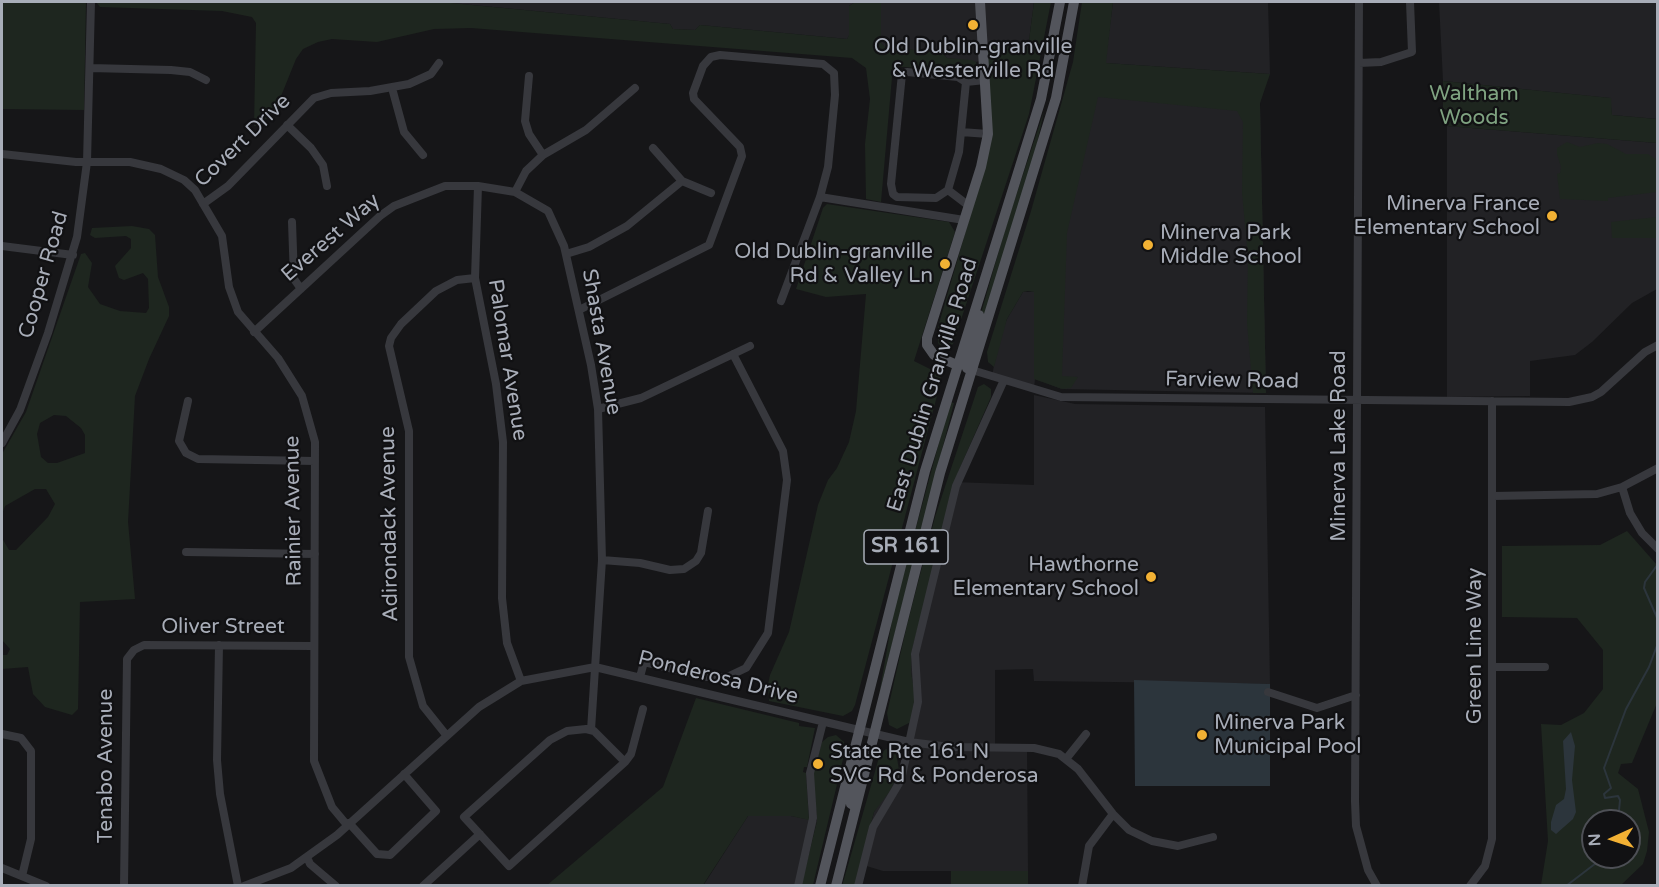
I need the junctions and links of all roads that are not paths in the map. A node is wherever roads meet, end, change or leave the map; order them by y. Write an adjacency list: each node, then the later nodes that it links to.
1 (91, 2): 9 (street, Cooper Road)
2 (980, 2): 12 (main road)
3 (1060, 2): 35 (main road, East Dublin Granville Road / SR 161)
4 (1074, 2): 48 (main road, East Dublin Granville Road / SR 161)
5 (1359, 2): 8 (street, Minerva Lake Road)
6 (1410, 2): 8 (street)
7 (439, 63): 14 (street, Covert Drive)
8 (1359, 63): 50 (street, Minerva Lake Road)
9 (90, 68): 11 (street); 23 (street, Cooper Road)
10 (529, 76): 22 (street)
11 (206, 80)
12 (985, 80): 13 (street); 18 (main road)
13 (966, 82): 17 (street); 27 (street)
14 (392, 88): 16 (street, Covert Drive); 21 (street)
15 (635, 88): 22 (street)
16 (287, 125): 25 (street); 31 (street, Covert Drive)
17 (961, 132): 18 (street); 27 (street)
18 (988, 134): 32 (main road)
19 (653, 148): 24 (street)
20 (2, 154): 23 (street, Rainier Avenue)
21 (423, 155)
22 (543, 155): 28 (street)
23 (87, 162): 31 (street, Rainier Avenue); 38 (street, Cooper Road)
24 (682, 181): 29 (street); 37 (street)
25 (327, 186)
26 (478, 186): 28 (street, Shasta Avenue); 39 (street, Palomar Avenue); 40 (street, Everest Way)
27 (948, 190): 32 (street)
28 (515, 192): 37 (street, Shasta Avenue)
29 (711, 193)
30 (820, 197): 33 (street); 41 (street); 42 (street)
31 (203, 204): 43 (street, Rainier Avenue)
32 (969, 206): 33 (main road)
33 (964, 220): 47 (main road)
34 (292, 222): 40 (street)
35 (1002, 225): 47 (main road, East Dublin Granville Road / SR 161); 48 (main road)
36 (2, 246): 38 (street)
37 (566, 254): 42 (street, Shasta Avenue)
38 (73, 255): 54 (street, Cooper Road)
39 (475, 278): 73 (street, Palomar Avenue); 83 (street, Adirondack Avenue)
40 (301, 289): 43 (street, Everest Way)
41 (781, 301)
42 (579, 310): 53 (street, Shasta Avenue)
43 (254, 332): 55 (street, Rainier Avenue)
44 (1658, 345): 52 (street, Farview Road)
45 (750, 346): 46 (street)
46 (733, 354): 53 (street); 72 (street)
47 (957, 364): 56 (main road); 65 (main road, East Dublin Granville Road / SR 161)
48 (972, 370): 49 (street, Farview Road); 56 (main road, East Dublin Granville Road / SR 161)
49 (1004, 380): 50 (street, Farview Road); 84 (street)
50 (1357, 400): 52 (street, Farview Road); 75 (street, Minerva Lake Road)
51 (188, 401): 55 (street)
52 (1492, 401): 59 (street, Green Line Way)
53 (598, 409): 64 (street, Shasta Avenue)
54 (2, 443)
55 (315, 460): 63 (street, Rainier Avenue)
56 (943, 462): 82 (main road, East Dublin Granville Road / SR 161)
57 (1658, 468): 58 (street)
58 (1622, 487): 59 (street); 61 (street)
59 (1493, 496): 70 (street, Green Line Way)
60 (708, 511): 64 (street)
61 (1658, 549)
62 (186, 552): 63 (street)
63 (315, 554): 67 (street, Rainier Avenue)
64 (602, 560): 69 (street, Shasta Avenue)
65 (898, 580): 79 (main road, East Dublin Granville Road / SR 161); 82 (main road)
66 (219, 645): 67 (street, Oliver Street); 68 (street, Oliver Street); 100 (street)
67 (313, 646): 89 (street, Rainier Avenue)
68 (134, 650): 99 (street, Tenabo Avenue)
69 (595, 667): 72 (street, Ponderosa Drive); 73 (street, Ponderosa Drive); 78 (street, Shasta Avenue)
70 (1493, 667): 71 (street); 109 (street, Green Line Way)
71 (1545, 667)
72 (640, 677): 77 (street, Ponderosa Drive)
73 (521, 681): 83 (street, Ponderosa Drive)
74 (1268, 692): 75 (street)
75 (1356, 695): 97 (street, Minerva Lake Road)
76 (643, 709): 86 (street)
77 (823, 722): 79 (street, Ponderosa Drive); 104 (street)
78 (591, 730): 86 (street); 90 (street)
79 (859, 731): 82 (street, Ponderosa Drive); 93 (main road); 105 (main road, East Dublin Granville Road / SR 161)
80 (2, 734): 95 (street)
81 (1086, 734): 85 (street)
82 (875, 735): 84 (street, Ponderosa Drive); 93 (main road, East Dublin Granville Road / SR 161)
83 (447, 736): 87 (street, Ponderosa Drive)
84 (909, 742): 85 (street, Ponderosa Drive); 107 (street)
85 (1066, 759): 88 (street, Ponderosa Drive)
86 (625, 762): 90 (street)
87 (404, 774): 89 (street, Ponderosa Drive); 89 (street, Rainier Avenue)
88 (1113, 814): 91 (street, Ponderosa Drive); 108 (street)
89 (348, 824): 92 (street, Ponderosa Drive)
90 (480, 834): 103 (street)
91 (1213, 837)
92 (307, 857): 96 (street, Ponderosa Drive); 102 (street)
93 (841, 866): 106 (main road, East Dublin Granville Road / SR 161)
94 (2, 868): 95 (street)
95 (22, 876): 98 (street)
96 (272, 881): 101 (street, Ponderosa Drive)
97 (1374, 884)
98 (46, 885)
99 (124, 885)
100 (238, 885)
101 (244, 885)
102 (336, 885)
103 (423, 885)
104 (798, 885)
105 (820, 885)
106 (836, 885)
107 (858, 885)
108 (1082, 885)
109 (1470, 885)

